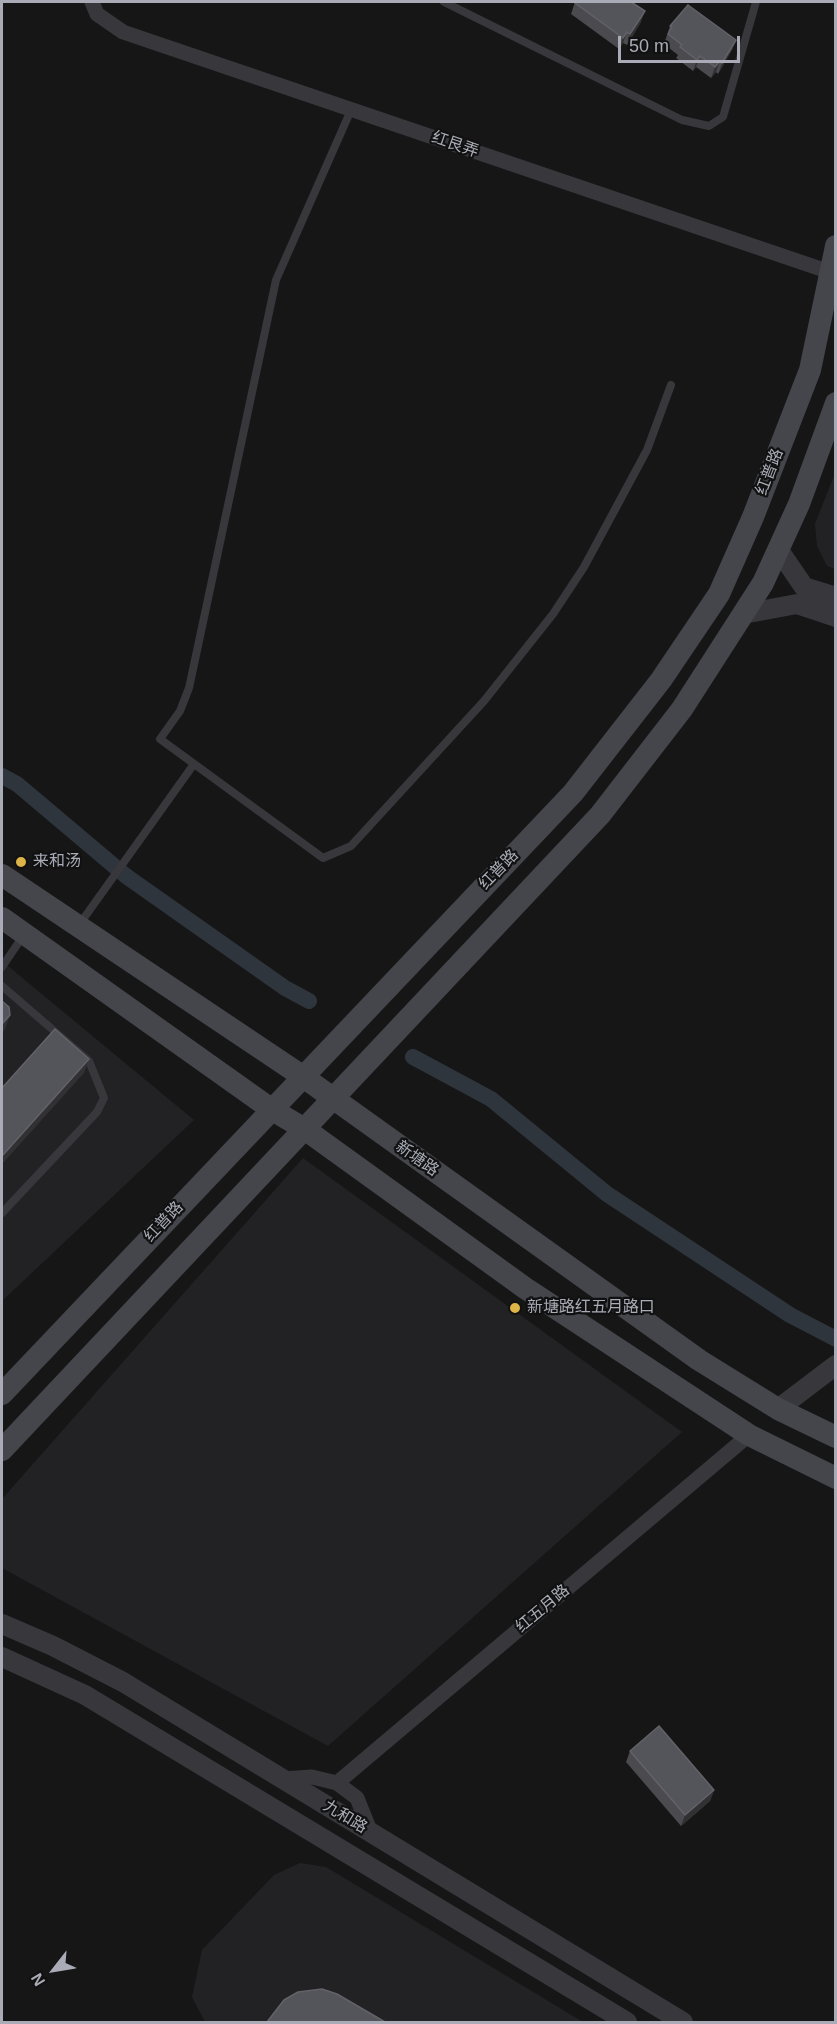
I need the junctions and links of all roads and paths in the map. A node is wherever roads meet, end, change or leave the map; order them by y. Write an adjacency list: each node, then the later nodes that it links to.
1 (92, 2): 4 (street, 红艮弄)
2 (444, 2): 3 (lane)
3 (756, 2)
4 (351, 110): 6 (street, 红艮弄); 13 (lane)
5 (836, 246): 6 (main road, 红普路)
6 (830, 272): 20 (main road, 红普路)
7 (671, 385): 13 (lane)
8 (836, 403): 9 (main road)
9 (778, 549): 10 (street); 11 (main road)
10 (836, 597)
11 (743, 614): 12 (street); 21 (main road)
12 (836, 617)
13 (194, 764): 16 (lane)
14 (2, 874): 16 (main road, 新塘路)
15 (2, 918): 17 (main road)
16 (78, 926): 20 (main road, 新塘路)
17 (24, 934): 18 (lane); 22 (main road)
18 (2, 967)
19 (2, 986): 24 (lane)
20 (302, 1076): 21 (main road, 新塘路); 22 (main road, 红普路)
21 (333, 1099): 23 (main road); 27 (main road, 新塘路)
22 (271, 1109): 23 (main road); 26 (main road, 红普路)
23 (306, 1130): 28 (main road); 30 (main road)
24 (2, 1213)
25 (836, 1365): 27 (street)
26 (2, 1394)
27 (778, 1409): 29 (main road, 新塘路)
28 (749, 1435): 31 (main road); 35 (street, 红五月路)
29 (836, 1437)
30 (2, 1450)
31 (836, 1478)
32 (2, 1624): 34 (street, 九和路)
33 (2, 1657): 37 (street, 九和路)
34 (282, 1779): 35 (street); 36 (street, 九和路)
35 (337, 1783): 36 (street)
36 (371, 1833): 38 (street, 九和路)
37 (627, 2022)
38 (683, 2022)

